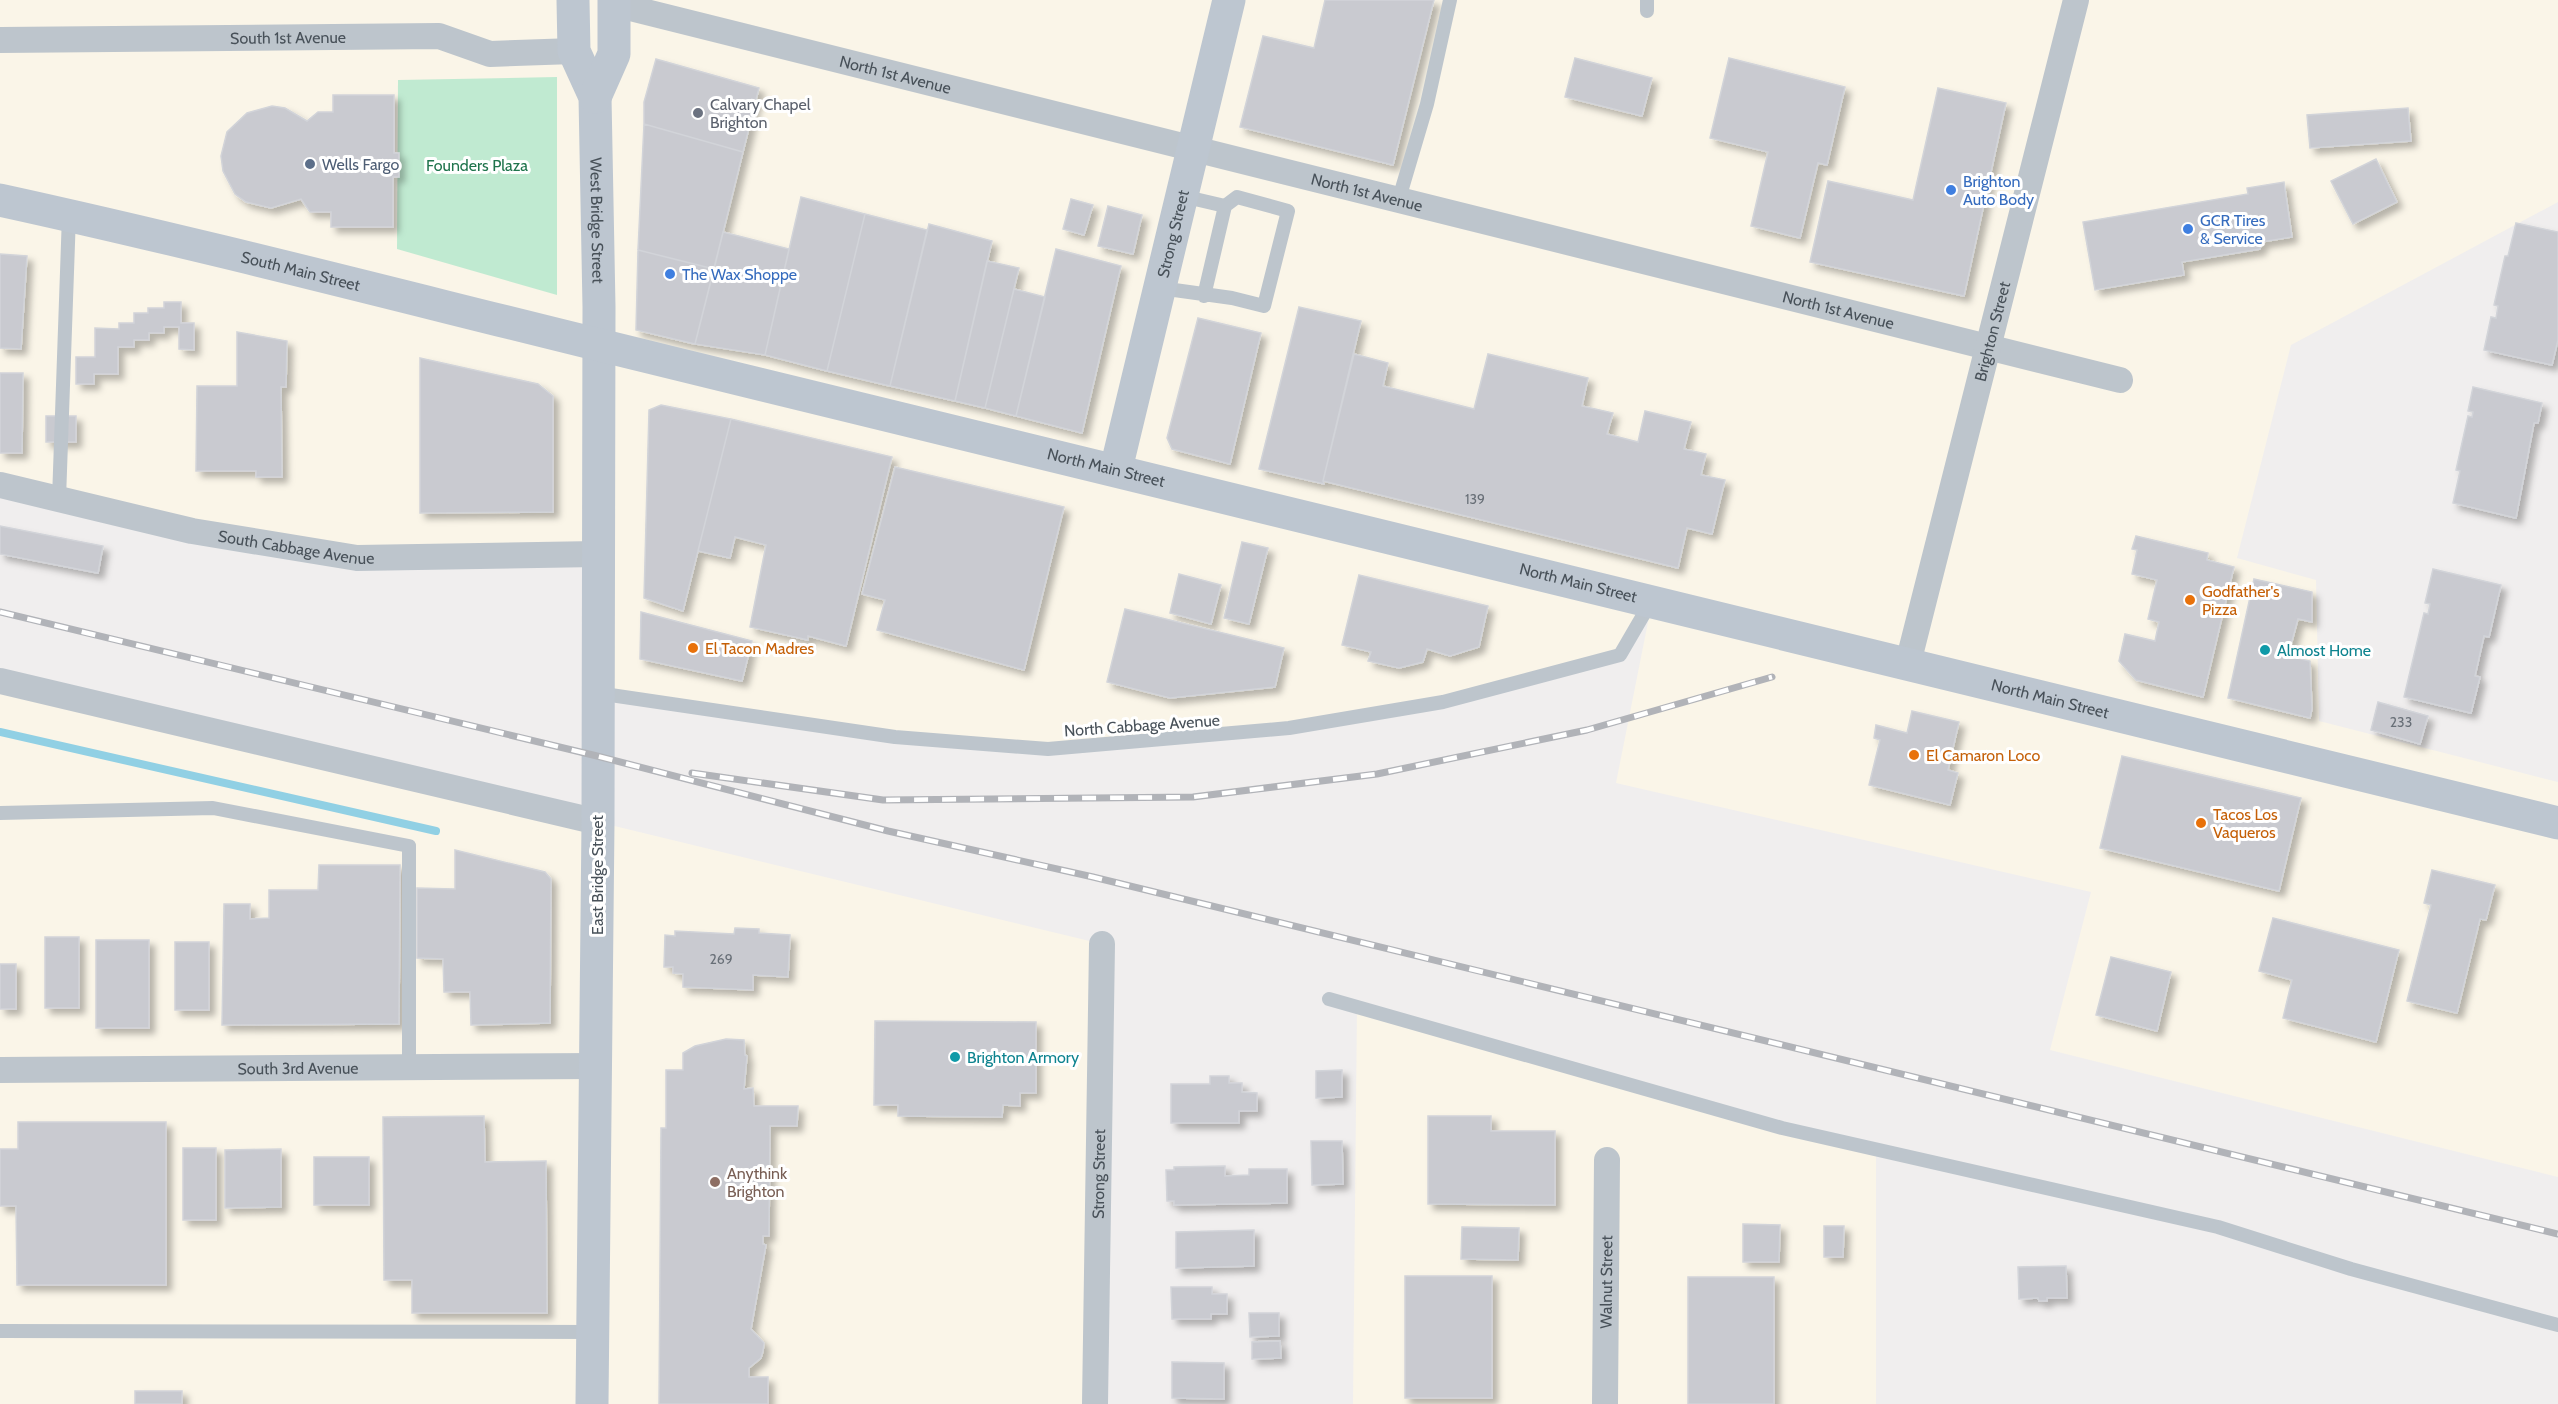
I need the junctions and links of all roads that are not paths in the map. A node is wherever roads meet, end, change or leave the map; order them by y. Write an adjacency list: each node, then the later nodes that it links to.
1 (573, 0): 7 (street, West Bridge Street)
2 (1229, 0): 9 (street, Strong Street)
3 (1450, 0): 12 (lane)
4 (2076, 0): 18 (street, Brighton Street)
5 (614, 2): 8 (street, West Bridge Street); 9 (street, North 1st Avenue)
6 (0, 40): 7 (street, South 1st Avenue)
7 (574, 51): 8 (street, West Bridge Street)
8 (595, 97): 17 (street, West Bridge Street)
9 (1192, 149): 10 (street, Strong Street); 12 (street, North 1st Avenue)
10 (1181, 195): 13 (lane); 15 (street, Strong Street)
11 (0, 200): 14 (street, South Main Street)
12 (1398, 202): 18 (street, North 1st Avenue)
13 (1226, 206): 16 (lane); 16 (lane)
14 (69, 215): 17 (street, South Main Street); 22 (lane)
15 (1158, 288): 16 (lane); 20 (street, Strong Street)
16 (1204, 296)
17 (599, 345): 20 (street, North Main Street); 23 (street, East Bridge Street)
18 (1986, 348): 19 (street, North 1st Avenue); 25 (street, Brighton Street)
19 (2120, 380)
20 (1116, 469): 24 (street, North Main Street)
21 (0, 484): 22 (street, South Cabbage Avenue)
22 (59, 499): 23 (street, South Cabbage Avenue)
23 (597, 554): 27 (street, East Bridge Street)
24 (1652, 599): 25 (street, North Main Street); 27 (lane, North Cabbage Avenue)
25 (1908, 663): 30 (street, North Main Street)
26 (0, 681): 29 (street)
27 (597, 693): 29 (street, East Bridge Street)
28 (0, 813): 34 (lane)
29 (598, 822): 33 (street, East Bridge Street)
30 (2558, 823)
31 (1102, 944): 41 (street, Strong Street)
32 (1329, 999): 37 (lane)
33 (596, 1066): 34 (street, South 3rd Avenue); 39 (street, East Bridge Street)
34 (409, 1068): 35 (street, South 3rd Avenue)
35 (0, 1070)
36 (1607, 1160): 42 (street, Walnut Street)
37 (2558, 1325)
38 (0, 1331): 39 (lane)
39 (593, 1332): 40 (street, East Bridge Street)
40 (592, 1404)
41 (1095, 1404)
42 (1605, 1404)

